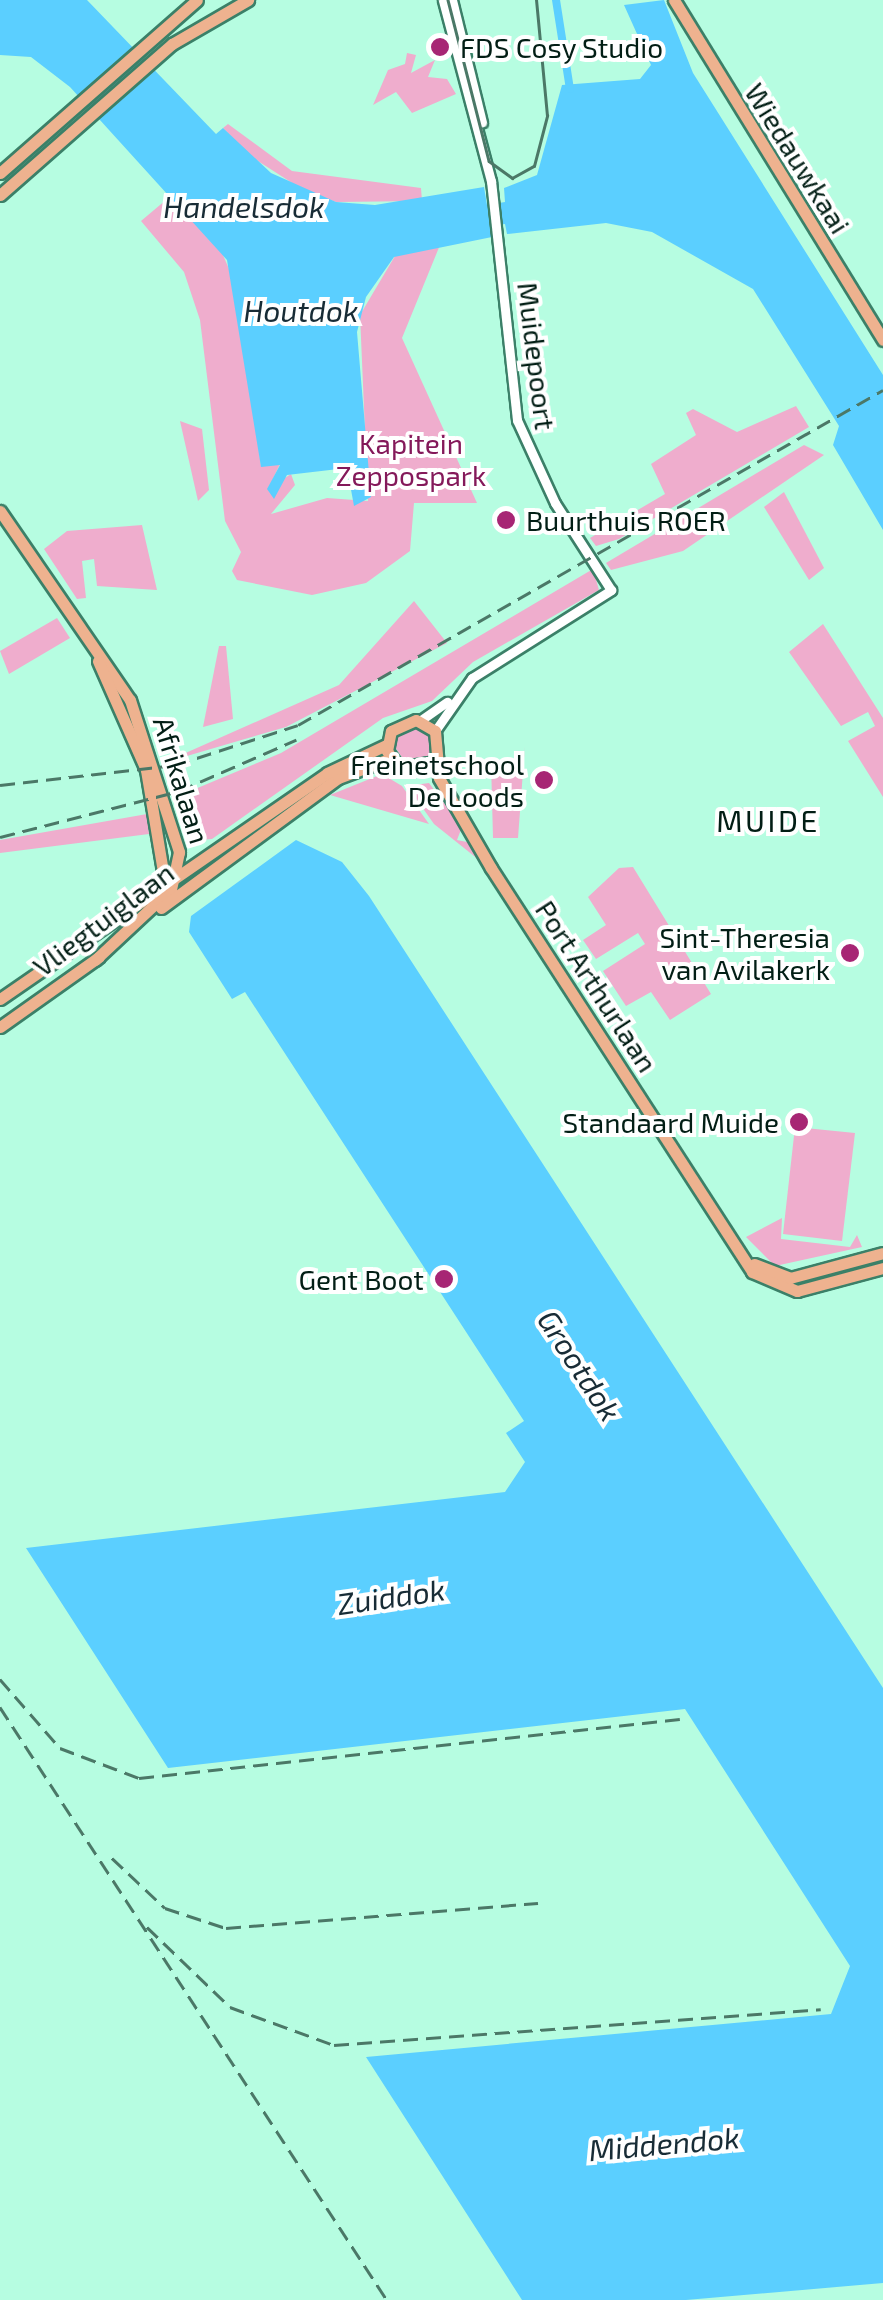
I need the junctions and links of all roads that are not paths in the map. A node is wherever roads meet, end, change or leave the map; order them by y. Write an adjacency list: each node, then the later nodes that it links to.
1 (197, 0): 6 (main road)
2 (444, 0): 7 (street)
3 (452, 0): 7 (street)
4 (674, 0): 9 (main road, Wiedauwkaai)
5 (239, 2): 8 (main road)
6 (0, 173)
7 (491, 179): 11 (street, Muidepoort)
8 (0, 195)
9 (883, 340)
10 (0, 510): 12 (main road, Afrikalaan)
11 (608, 578): 13 (street, Port Arthurlaan)
12 (84, 632): 21 (main road, Afrikalaan); 22 (main road, Afrikalaan)
13 (453, 698): 14 (street, Port Arthurlaan); 15 (street, Port Arthurlaan)
14 (421, 720): 15 (main road); 16 (main road, Port Arthurlaan)
15 (435, 732): 18 (main road, Port Arthurlaan)
16 (386, 745): 17 (main road); 23 (main road, Vliegtuiglaan)
17 (390, 759): 19 (main road, Port Arthurlaan); 25 (main road, Vliegtuiglaan)
18 (434, 762): 19 (main road); 20 (main road, Port Arthurlaan)
19 (420, 771): 20 (main road, Port Arthurlaan)
20 (450, 796): 32 (main road, Port Arthurlaan)
21 (180, 855): 23 (main road); 24 (main road, Afrikalaan)
22 (167, 860): 24 (main road, Afrikalaan); 26 (main road)
23 (202, 860): 24 (main road, Vliegtuiglaan)
24 (180, 874): 25 (main road); 26 (main road, Vliegtuiglaan); 27 (main road)
25 (197, 878): 27 (main road, Vliegtuiglaan)
26 (162, 886): 28 (main road, Vliegtuiglaan)
27 (95, 960): 29 (main road, Vliegtuiglaan)
28 (0, 999)
29 (0, 1026)
30 (883, 1254): 32 (main road)
31 (883, 1268): 32 (main road)
32 (788, 1284)

